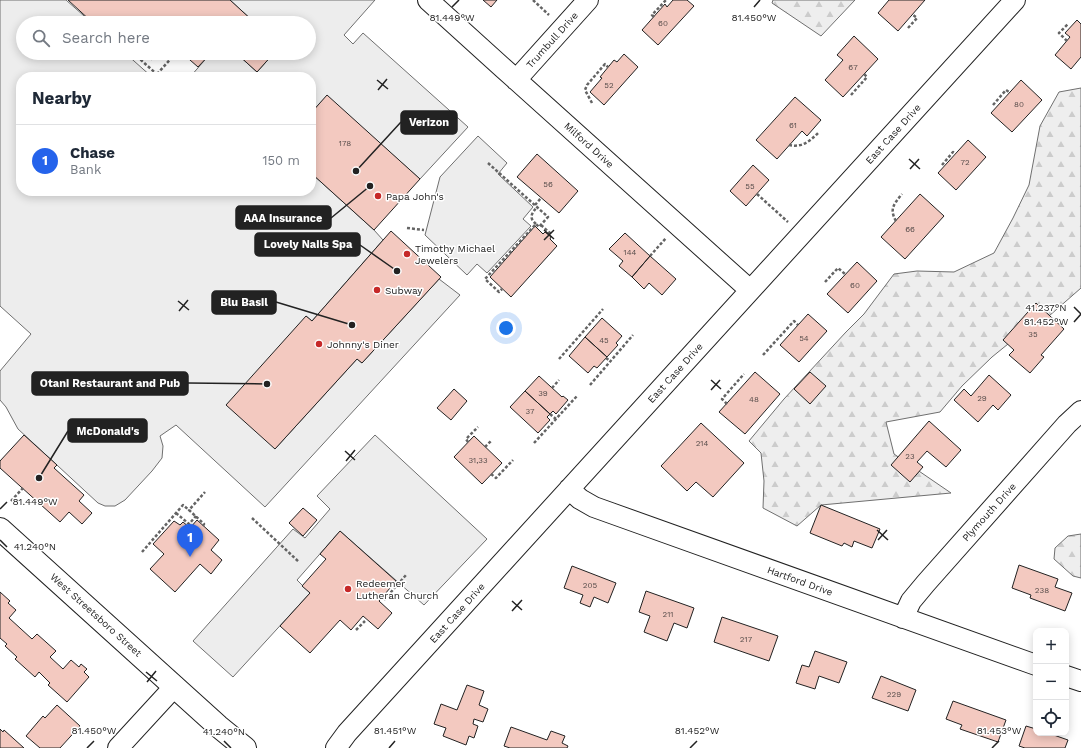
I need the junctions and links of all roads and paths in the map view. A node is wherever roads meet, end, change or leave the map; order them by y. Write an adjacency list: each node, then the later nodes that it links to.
1 (428, 0): 18 (street, Milford Drive)
2 (533, 0): 7 (path)
3 (588, 0): 18 (street, Trumbull Drive)
4 (666, 0): 8 (path)
5 (1014, 0): 42 (street, East Case Drive)
6 (912, 14): 10 (path)
7 (550, 15)
8 (654, 17)
9 (1068, 24): 11 (path)
10 (908, 28)
11 (1067, 41)
12 (141, 60): 15 (path)
13 (170, 60): 16 (path)
14 (608, 67): 21 (path)
15 (155, 72)
16 (159, 72)
17 (864, 74): 20 (path)
18 (516, 80): 42 (street, Milford Drive)
19 (1010, 92): 22 (path)
20 (851, 95)
21 (592, 104)
22 (993, 105)
23 (818, 133): 24 (path)
24 (789, 145)
25 (955, 154): 27 (path)
26 (488, 163): 31 (path)
27 (942, 165)
28 (757, 194): 33 (path)
29 (902, 194): 32 (path)
30 (541, 198): 31 (path)
31 (536, 206): 34 (path); 35 (path)
32 (896, 221)
33 (788, 222)
34 (536, 224): 35 (path); 41 (path)
35 (541, 225): 38 (path)
36 (407, 228): 37 (path)
37 (424, 230)
38 (548, 234)
39 (845, 274): 40 (path)
40 (825, 282)
41 (502, 289)
42 (750, 290): 69 (street, East Case Drive)
43 (603, 309): 45 (path)
44 (798, 324): 48 (path)
45 (581, 334): 47 (path); 50 (path)
46 (633, 335): 51 (path)
47 (585, 337)
48 (763, 355)
49 (606, 358): 51 (path)
50 (559, 359)
51 (610, 361): 54 (path)
52 (744, 374): 57 (path)
53 (559, 380): 55 (path)
54 (590, 385)
55 (552, 388)
56 (577, 396): 60 (path)
57 (727, 404)
58 (1081, 411): 82 (street, Plymouth Drive)
59 (550, 414): 60 (path)
60 (556, 419): 64 (path)
61 (478, 427): 63 (path)
62 (492, 440): 65 (path)
63 (468, 442)
64 (534, 444)
65 (485, 447)
66 (513, 460): 67 (path)
67 (491, 474)
68 (22, 488): 71 (path)
69 (569, 489): 82 (street, Hartford Drive); 91 (street, East Case Drive)
70 (205, 492): 72 (path)
71 (11, 501)
72 (189, 510): 73 (path); 74 (path)
73 (176, 513): 74 (path); 78 (path)
74 (196, 516): 76 (path)
75 (252, 518): 79 (path)
76 (203, 526)
77 (0, 530): 88 (main road, West Streetsboro Street)
78 (142, 552)
79 (299, 562)
80 (406, 575): 81 (path)
81 (384, 600)
82 (903, 618): 85 (street, Hartford Drive)
83 (365, 621): 84 (path)
84 (356, 630)
85 (1033, 664)
86 (1069, 677): 87 (street)
87 (1081, 681)
88 (175, 686): 89 (street); 90 (main road, West Streetsboro Street)
89 (118, 748)
90 (245, 748)
91 (336, 748)

